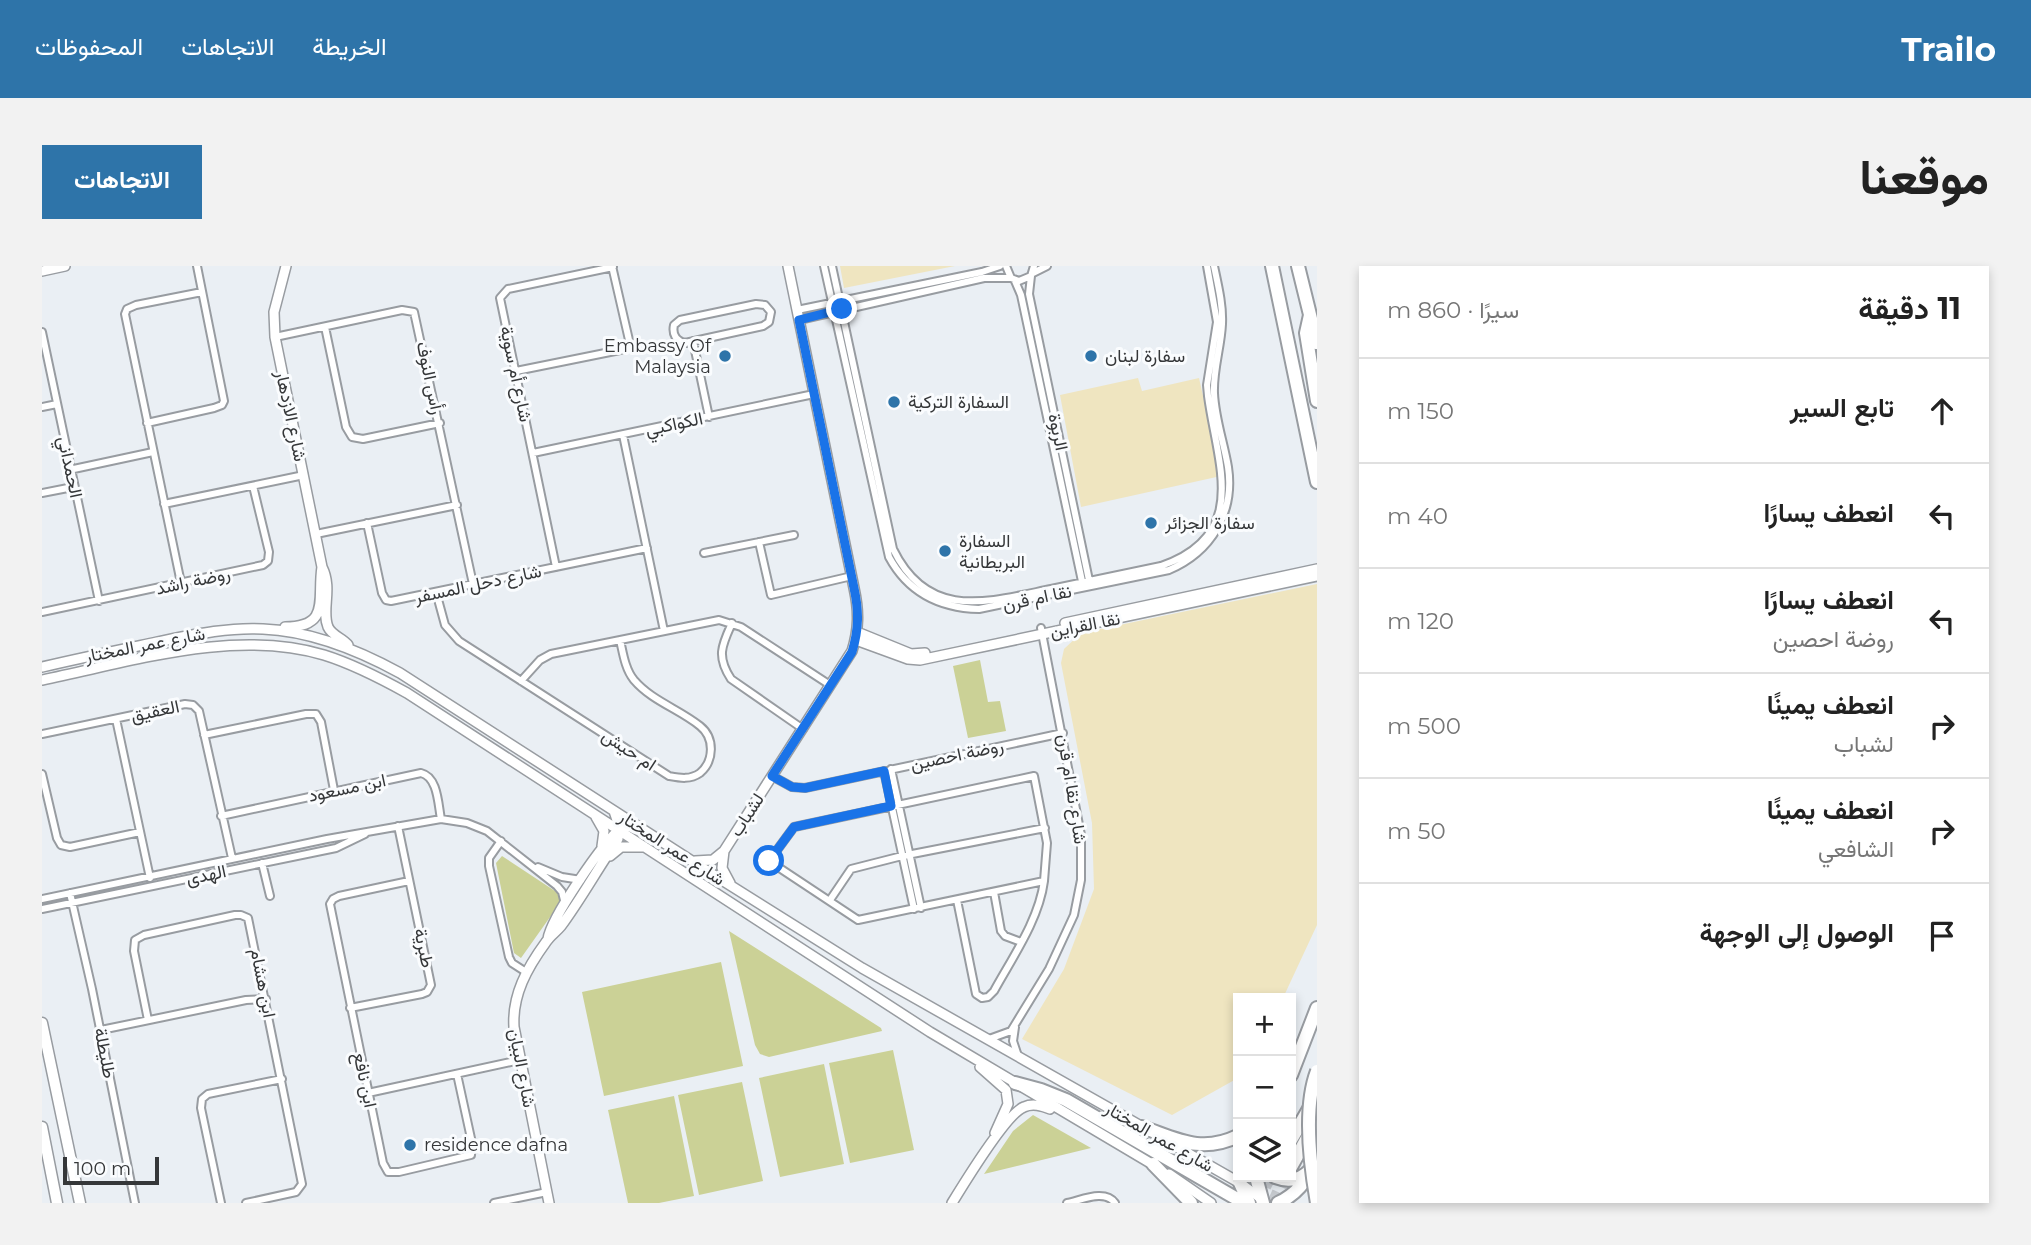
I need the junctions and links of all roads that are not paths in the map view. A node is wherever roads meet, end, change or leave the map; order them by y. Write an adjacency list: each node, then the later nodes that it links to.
1 (65, 266): 15 (street)
2 (197, 266): 18 (street)
3 (286, 266): 24 (street, شارع الازدهار)
4 (788, 266): 20 (street, لشباب)
5 (824, 266): 19 (street, نقا ام قرن)
6 (832, 266): 19 (street, نقا ام قرن)
7 (1000, 266): 19 (street)
8 (1006, 266): 17 (street, الربوة)
9 (1047, 266): 16 (street)
10 (1207, 266): 59 (street, نقا ام قرن)
11 (1214, 266): 59 (street, نقا ام قرن)
12 (1272, 266): 40 (highway)
13 (1298, 266): 21 (highway)
14 (612, 267): 27 (street, شارع أم سوية); 27 (street)
15 (42, 271)
16 (1033, 272): 17 (street); 59 (street, الربوة)
17 (1013, 279): 19 (street); 59 (street, الربوة)
18 (202, 292): 33 (street); 33 (street)
19 (837, 306): 20 (street); 59 (street, نقا ام قرن)
20 (798, 315): 28 (street, لشباب)
21 (1310, 315): 26 (highway); 29 (highway)
22 (325, 327): 24 (street, رأس النوف); 34 (street); 34 (street, رأس النوف)
23 (42, 332): 30 (street, الحمداني)
24 (275, 337): 39 (street, شارع الازدهار)
25 (693, 341): 25 (street); 32 (street)
26 (1317, 343)
27 (516, 371): 37 (street, شارع أم سوية)
28 (814, 394): 32 (street, الكواكبي); 55 (street, لشباب)
29 (1317, 401)
30 (57, 404): 31 (street); 38 (street, الحمداني)
31 (42, 407)
32 (709, 417): 35 (street, الكواكبي)
33 (146, 423): 36 (street)
34 (440, 423): 45 (street, رأس النوف)
35 (623, 435): 37 (street, الكواكبي); 50 (street)
36 (153, 452): 38 (street); 44 (street)
37 (533, 453): 53 (street, شارع أم سوية)
38 (69, 470): 42 (street, الحمداني)
39 (303, 475): 41 (street); 47 (street, شارع الازدهار)
40 (1317, 482)
41 (253, 486): 44 (street); 57 (street, روضة راشد)
42 (74, 487): 43 (street); 61 (street, الحمداني)
43 (42, 494)
44 (164, 504): 57 (street)
45 (457, 505): 46 (street); 58 (street, رأس النوف)
46 (367, 523): 47 (street); 60 (street, شارع دحل المسفر)
47 (316, 534): 52 (street, شارع الازدهار)
48 (794, 535): 49 (street)
49 (759, 542): 51 (street); 55 (street)
50 (647, 548): 53 (street, شارع دحل المسفر); 65 (street)
51 (704, 554)
52 (322, 567): 64 (street, شارع الازدهار); 69 (street, شارع الازدهار)
53 (556, 567): 58 (street, شارع دحل المسفر)
54 (1317, 569): 66 (street, نقا القراين)
55 (852, 576): 67 (street, لشباب)
56 (1317, 576): 66 (street, نقا القراين)
57 (181, 583): 61 (street, روضة راشد)
58 (474, 584): 60 (street, شارع دحل المسفر)
59 (1086, 585)
60 (436, 592): 72 (street, ام حيش)
61 (99, 601): 62 (street, روضة راشد)
62 (42, 612)
63 (732, 623): 65 (street); 73 (street); 75 (street)
64 (275, 630): 69 (street, شارع عمر المختار); 70 (street, شارع عمر المختار)
65 (664, 631): 68 (street)
66 (1042, 631): 67 (street, نقا القراين); 76 (street, شارع نقا ام قرن)
67 (856, 636): 73 (street, لشباب)
68 (620, 640): 72 (street); 72 (street, ام حيش)
69 (350, 648): 84 (street, شارع عمر المختار)
70 (42, 667)
71 (42, 680): 85 (street, شارع عمر المختار)
72 (521, 681)
73 (830, 685): 75 (street, لشباب)
74 (116, 719): 77 (street, العقيق); 78 (street, العقيق); 92 (street)
75 (803, 729): 81 (street, لشباب)
76 (1063, 733): 79 (street, روضة احصين); 129 (street, شارع نقا ام قرن)
77 (42, 734)
78 (204, 735): 82 (street); 86 (street, العقيق)
79 (888, 770): 81 (street, روضة احصين); 83 (street)
80 (42, 774): 92 (street)
81 (772, 776): 98 (street, لشباب)
82 (334, 790): 86 (street, ابن مسعود); 87 (street, ابن مسعود)
83 (895, 805): 90 (street); 100 (street); 116 (street)
84 (614, 811): 89 (street, شارع عمر المختار); 91 (street)
85 (592, 813): 91 (street, شارع عمر المختار); 97 (street)
86 (221, 816): 101 (street, العقيق)
87 (441, 819): 88 (street, الهدى); 94 (street, الهدى)
88 (398, 826): 93 (street, الهدى); 108 (street, طبرية)
89 (637, 826): 91 (street); 102 (street, شارع عمر المختار)
90 (1045, 828): 100 (street); 109 (street)
91 (618, 830): 96 (street, شارع عمر المختار); 97 (street, شارع البيان); 105 (street, شارع البيان)
92 (140, 832): 106 (street)
93 (366, 833): 95 (street, الهدى); 99 (street, الهدى)
94 (501, 841): 104 (street, الهدى); 124 (street)
95 (312, 842): 99 (street); 101 (street, الهدى)
96 (644, 847): 105 (street); 133 (street, شارع عمر المختار)
97 (602, 848): 107 (street, شارع البيان)
98 (724, 851): 102 (street, لشباب); 111 (street, لشباب)
99 (314, 852): 103 (street, الهدى)
100 (905, 856): 116 (street); 120 (street)
101 (232, 859): 106 (street, الهدى)
102 (691, 861): 111 (street, شارع عمر المختار)
103 (262, 863): 110 (street, الهدى); 114 (street)
104 (530, 864): 107 (street, الهدى); 119 (street, الهدى)
105 (593, 875): 122 (street, شارع البيان)
106 (150, 876): 110 (street); 113 (street, الهدى)
107 (581, 880): 119 (street, شارع البيان)
108 (410, 881): 126 (street, ابن نافع); 126 (street, طبرية)
109 (1044, 881): 112 (street); 123 (street)
110 (152, 886): 118 (street, الهدى)
111 (734, 887): 132 (street, شارع عمر المختار)
112 (994, 892): 117 (street); 123 (street)
113 (70, 893): 115 (street, الهدى); 118 (street, طليطلة)
114 (270, 896)
115 (42, 899)
116 (830, 900): 120 (street)
117 (957, 900): 120 (street); 123 (street)
118 (72, 903): 121 (street, الهدى); 131 (street, طليطلة)
119 (565, 904): 122 (street, شارع البيان)
120 (917, 908)
121 (42, 909)
122 (548, 939): 124 (street, شارع البيان)
123 (1021, 942)
124 (526, 972): 135 (street, شارع البيان)
125 (266, 999): 128 (street); 128 (street, ابن هشام); 139 (street, ابن هشام)
126 (350, 1007): 141 (street, ابن نافع)
127 (1317, 1008): 136 (highway)
128 (148, 1020): 131 (street)
129 (1017, 1022): 132 (street, شارع نقا ام قرن); 134 (street)
130 (42, 1023): 160 (main road)
131 (101, 1030): 161 (street, طليطلة)
132 (989, 1039): 134 (street, شارع عمر المختار)
133 (960, 1050): 140 (street, شارع عمر المختار); 150 (street)
134 (1018, 1056): 146 (street, شارع عمر المختار)
135 (520, 1060): 138 (street); 157 (street, شارع البيان)
136 (1296, 1062)
137 (1317, 1071): 173 (highway, bridge)
138 (457, 1074): 141 (street); 141 (street, ابن نافع)
139 (282, 1079): 162 (street); 163 (street, ابن هشام)
140 (1015, 1083): 143 (street, شارع عمر المختار); 171 (highway)
141 (368, 1093)
142 (1317, 1095): 147 (highway)
143 (1066, 1115): 150 (street); 153 (street, شارع عمر المختار)
144 (1317, 1120): 151 (highway)
145 (42, 1127): 149 (main road)
146 (1142, 1127): 148 (highway); 156 (street, شارع عمر المختار)
147 (1296, 1131)
148 (1233, 1138)
149 (44, 1139): 159 (main road)
150 (990, 1144): 166 (street)
151 (1296, 1158)
152 (1316, 1163): 154 (highway); 172 (highway)
153 (1153, 1164): 169 (highway); 170 (street, شارع عمر المختار)
154 (1296, 1179)
155 (1257, 1182): 158 (highway)
156 (1240, 1183): 158 (highway)
157 (547, 1192): 164 (street); 165 (street, شارع البيان)
158 (1260, 1202)
159 (57, 1203)
160 (80, 1203)
161 (135, 1203)
162 (221, 1203)
163 (247, 1203)
164 (494, 1203)
165 (549, 1203)
166 (952, 1203)
167 (1067, 1203): 168 (street)
168 (1115, 1203)
169 (1191, 1203)
170 (1211, 1203)
171 (1244, 1203)
172 (1278, 1203)
173 (1317, 1203)

